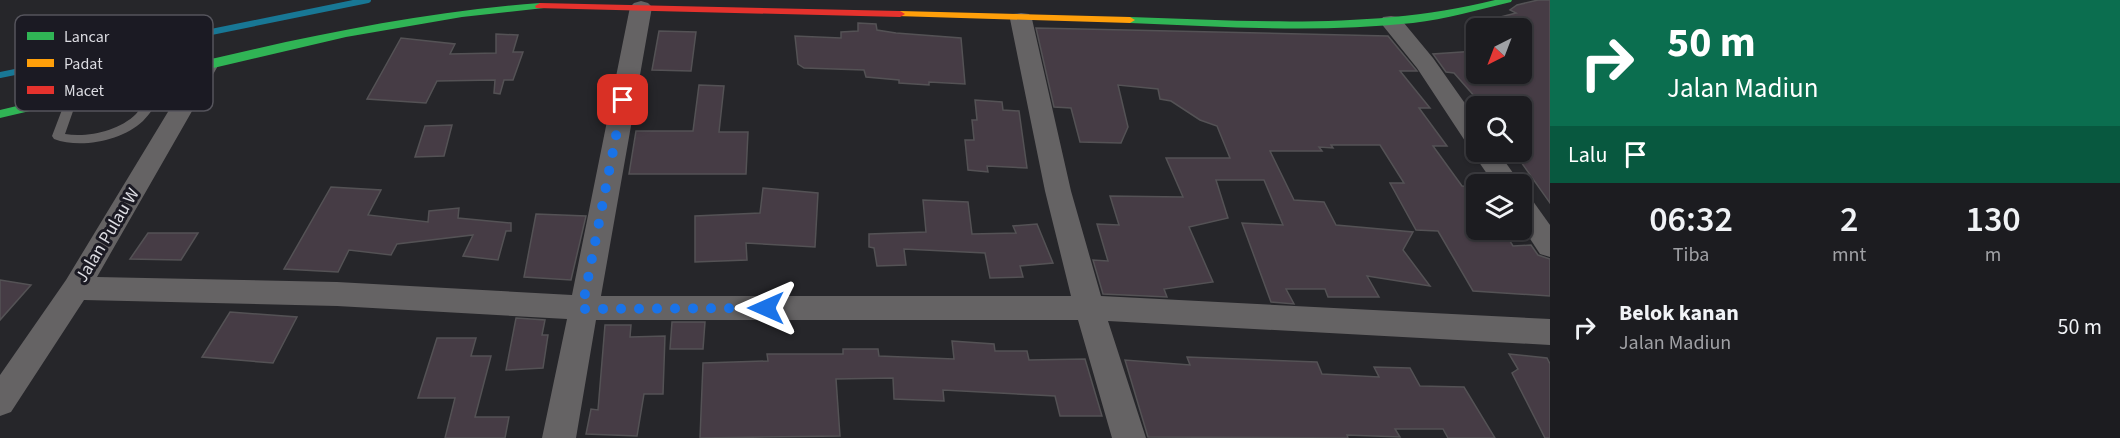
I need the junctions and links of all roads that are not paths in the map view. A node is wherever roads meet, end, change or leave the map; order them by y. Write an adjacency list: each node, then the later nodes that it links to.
1 (468, 0): 8 (highway)
2 (771, 0): 6 (highway)
3 (1453, 0): 6 (highway)
4 (1507, 0): 7 (highway)
5 (641, 7): 6 (highway); 9 (highway); 22 (street)
6 (1026, 9): 7 (highway); 21 (street)
7 (1391, 22): 17 (street)
8 (213, 56)
9 (213, 56)
10 (15, 99): 11 (highway)
11 (0, 101)
12 (15, 109): 16 (highway)
13 (67, 111): 14 (lane)
14 (143, 111)
15 (178, 111): 20 (street, Jalan Pulau W)
16 (0, 114)
17 (1466, 123)
18 (1532, 220): 19 (street)
19 (1550, 246)
20 (76, 288): 22 (street); 24 (street, Jalan Pulau W)
21 (1089, 308): 22 (street); 23 (street); 26 (street)
22 (582, 309): 25 (street)
23 (1550, 332)
24 (0, 402)
25 (559, 438)
26 (1129, 438)

